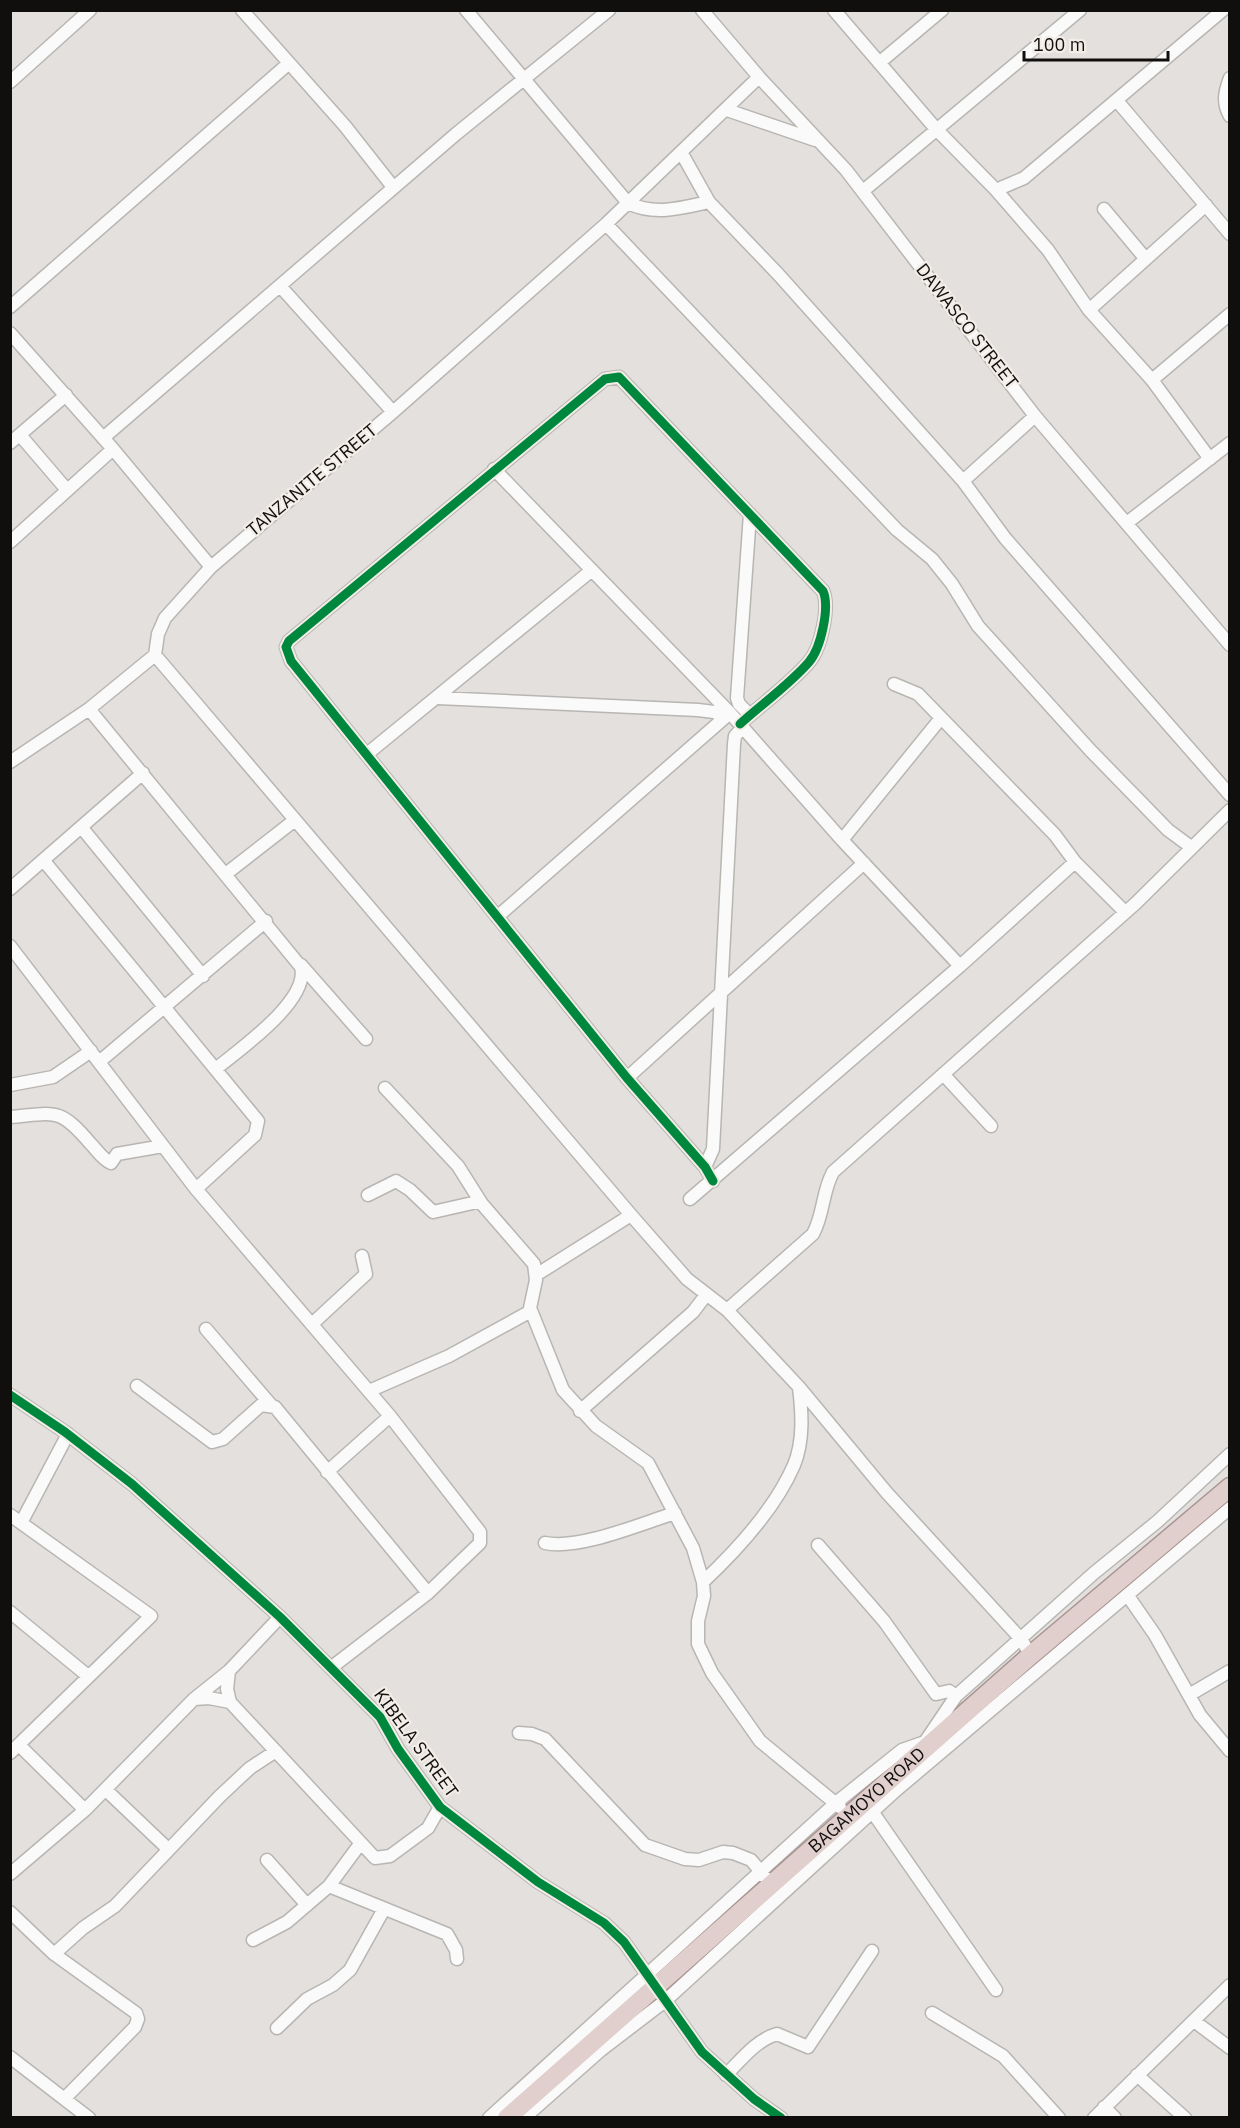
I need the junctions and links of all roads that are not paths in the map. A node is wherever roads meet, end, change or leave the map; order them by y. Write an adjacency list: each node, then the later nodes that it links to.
1 (90, 10): 15 (street)
2 (242, 10): 11 (street)
3 (466, 10): 13 (street)
4 (609, 10): 13 (street)
5 (702, 10): 12 (street, DAWASCO STREET)
6 (834, 10): 10 (street)
7 (942, 10): 10 (street)
8 (1223, 10): 16 (street)
9 (1075, 12): 19 (street)
10 (879, 63): 19 (street)
11 (288, 64): 22 (street); 33 (street)
12 (759, 77): 17 (street, TANZANITE STREET); 20 (street, DAWASCO STREET)
13 (524, 78): 22 (street); 26 (street)
14 (1230, 78): 18 (street)
15 (10, 82)
16 (1118, 102): 23 (street); 27 (street)
17 (727, 110): 20 (street); 21 (street, TANZANITE STREET)
18 (1230, 116)
19 (936, 129): 23 (street); 24 (street)
20 (819, 141): 24 (street, DAWASCO STREET)
21 (681, 152): 25 (street); 26 (street, TANZANITE STREET)
22 (393, 187): 32 (street)
23 (996, 190): 34 (street)
24 (863, 191): 40 (street, DAWASCO STREET)
25 (709, 202): 26 (street); 47 (street)
26 (628, 203): 29 (street, TANZANITE STREET)
27 (1206, 205): 30 (street); 31 (street)
28 (1104, 209): 31 (street)
29 (606, 224): 39 (street, TANZANITE STREET); 71 (street)
30 (1230, 234)
31 (1145, 258): 34 (street)
32 (280, 286): 39 (street); 41 (street)
33 (10, 307)
34 (1089, 310): 37 (street)
35 (1230, 314): 37 (street)
36 (10, 333): 38 (street)
37 (1152, 380): 45 (street)
38 (66, 395): 41 (street); 42 (street)
39 (393, 412): 52 (street, TANZANITE STREET)
40 (1035, 416): 47 (street); 50 (street, DAWASCO STREET)
41 (103, 438): 44 (street)
42 (15, 439): 48 (street)
43 (1230, 443): 45 (street)
44 (113, 449): 48 (street); 52 (street)
45 (1210, 459): 50 (street)
46 (494, 469): 49 (street); 53 (street); 63 (street)
47 (963, 481): 66 (street)
48 (67, 490): 51 (street)
49 (750, 514): 60 (street); 60 (street)
50 (1128, 522): 54 (street, DAWASCO STREET)
51 (10, 542)
52 (210, 567): 55 (street, TANZANITE STREET)
53 (592, 570): 57 (street); 59 (street)
54 (1230, 645)
55 (155, 655): 58 (street); 68 (street)
56 (894, 684): 61 (street)
57 (438, 698): 59 (street); 63 (street)
58 (89, 709): 64 (street); 65 (street)
59 (727, 715): 62 (street); 78 (street)
60 (750, 715): 62 (street)
61 (941, 718): 70 (street); 73 (street)
62 (742, 725): 70 (street); 84 (street)
63 (367, 754): 78 (street)
64 (10, 762)
65 (143, 773): 69 (street); 75 (street)
66 (1230, 795)
67 (1230, 810): 71 (street)
68 (295, 820): 75 (street); 103 (street)
69 (82, 828): 72 (street); 83 (street)
70 (842, 840): 74 (street)
71 (1191, 847): 77 (street)
72 (44, 861): 76 (street); 85 (street)
73 (1075, 862): 77 (street); 82 (street)
74 (864, 863): 82 (street); 84 (street)
75 (227, 873): 79 (street)
76 (10, 889)
77 (1125, 912): 90 (street)
78 (496, 917): 91 (street)
79 (266, 921): 81 (street); 83 (street)
80 (10, 946): 87 (street)
81 (298, 961): 86 (street); 89 (street)
82 (960, 966): 98 (street)
83 (203, 976): 85 (street)
84 (720, 996): 91 (street); 97 (street)
85 (164, 1010): 88 (street); 89 (street)
86 (366, 1039)
87 (91, 1051): 88 (street); 92 (street)
88 (99, 1062): 96 (street)
89 (216, 1068): 99 (street)
90 (943, 1074): 95 (street); 107 (street)
91 (627, 1077): 97 (street)
92 (10, 1085)
93 (385, 1088): 102 (street)
94 (10, 1117): 96 (street)
95 (991, 1126)
96 (163, 1146): 99 (street)
97 (705, 1167): 98 (street)
98 (713, 1181): 101 (street)
99 (196, 1189): 109 (street)
100 (368, 1195): 102 (street)
101 (690, 1199)
102 (482, 1204): 105 (street)
103 (631, 1215): 105 (street); 106 (street)
104 (362, 1256): 109 (street)
105 (536, 1275): 108 (street)
106 (706, 1295): 107 (street); 116 (street)
107 (727, 1310): 112 (street)
108 (531, 1311): 113 (street); 116 (street)
109 (312, 1324): 113 (street)
110 (206, 1329): 115 (street)
111 (137, 1386): 115 (street)
112 (799, 1387): 128 (street); 133 (street)
113 (369, 1391): 117 (street)
114 (10, 1395): 118 (street, KIBELA STREET)
115 (271, 1405): 120 (street)
116 (580, 1411): 123 (street)
117 (390, 1416): 120 (street); 129 (street)
118 (68, 1434): 125 (street); 132 (street, KIBELA STREET)
119 (1230, 1454): 133 (street)
120 (327, 1472): 129 (street)
121 (1230, 1487): 134 (highway, BAGAMOYO ROAD)
122 (1230, 1508): 130 (street)
123 (675, 1513): 126 (street); 128 (street)
124 (10, 1515): 125 (street)
125 (21, 1523): 138 (street)
126 (545, 1543)
127 (818, 1545): 140 (street)
128 (703, 1582): 149 (street)
129 (428, 1593): 135 (street)
130 (1128, 1596): 139 (street); 150 (street)
131 (10, 1612): 138 (street)
132 (280, 1617): 135 (street, KIBELA STREET); 136 (street)
133 (1020, 1638): 134 (street); 140 (street)
134 (1031, 1655): 144 (highway, BAGAMOYO ROAD)
135 (332, 1667): 151 (street, KIBELA STREET)
136 (229, 1671): 141 (street); 142 (street)
137 (1230, 1671): 139 (street)
138 (88, 1676): 145 (street)
139 (1188, 1695): 147 (street)
140 (956, 1696): 144 (street)
141 (194, 1699): 142 (street); 148 (street)
142 (230, 1702): 146 (street)
143 (519, 1733): 158 (street)
144 (927, 1744): 149 (street); 150 (highway, BAGAMOYO ROAD)
145 (15, 1749): 152 (street)
146 (276, 1750): 154 (street); 155 (street)
147 (1230, 1751)
148 (106, 1790): 152 (street); 155 (street)
149 (837, 1802): 153 (street); 158 (street)
150 (869, 1806): 153 (highway, BAGAMOYO ROAD); 169 (street); 170 (street)
151 (440, 1808): 154 (street); 167 (street, KIBELA STREET)
152 (85, 1810): 157 (street)
153 (847, 1818): 158 (highway, BAGAMOYO ROAD)
154 (360, 1844): 159 (street)
155 (167, 1848): 165 (street)
156 (267, 1860): 160 (street)
157 (10, 1874)
158 (767, 1879): 167 (highway, BAGAMOYO ROAD)
159 (329, 1886): 160 (street); 161 (street)
160 (307, 1905): 163 (street)
161 (384, 1909): 166 (street); 173 (street)
162 (10, 1912): 165 (street)
163 (253, 1940)
164 (872, 1951): 176 (street)
165 (54, 1954): 178 (street)
166 (457, 1959)
167 (651, 1979): 170 (street, KIBELA STREET); 180 (highway, BAGAMOYO ROAD); 182 (street)
168 (1229, 1986): 172 (street)
169 (996, 1990)
170 (665, 2001): 176 (street, KIBELA STREET); 180 (street)
171 (932, 2013): 184 (street)
172 (1194, 2021): 174 (street); 177 (street)
173 (277, 2028)
174 (1230, 2048)
175 (10, 2057): 178 (street)
176 (726, 2075): 183 (street, KIBELA STREET)
177 (1137, 2075): 179 (street); 187 (street)
178 (65, 2098): 181 (street)
179 (1104, 2107): 185 (street); 186 (street)
180 (512, 2117)
181 (89, 2118)
182 (489, 2118)
183 (781, 2118)
184 (1059, 2118)
185 (1094, 2118)
186 (1115, 2118)
187 (1185, 2118)

